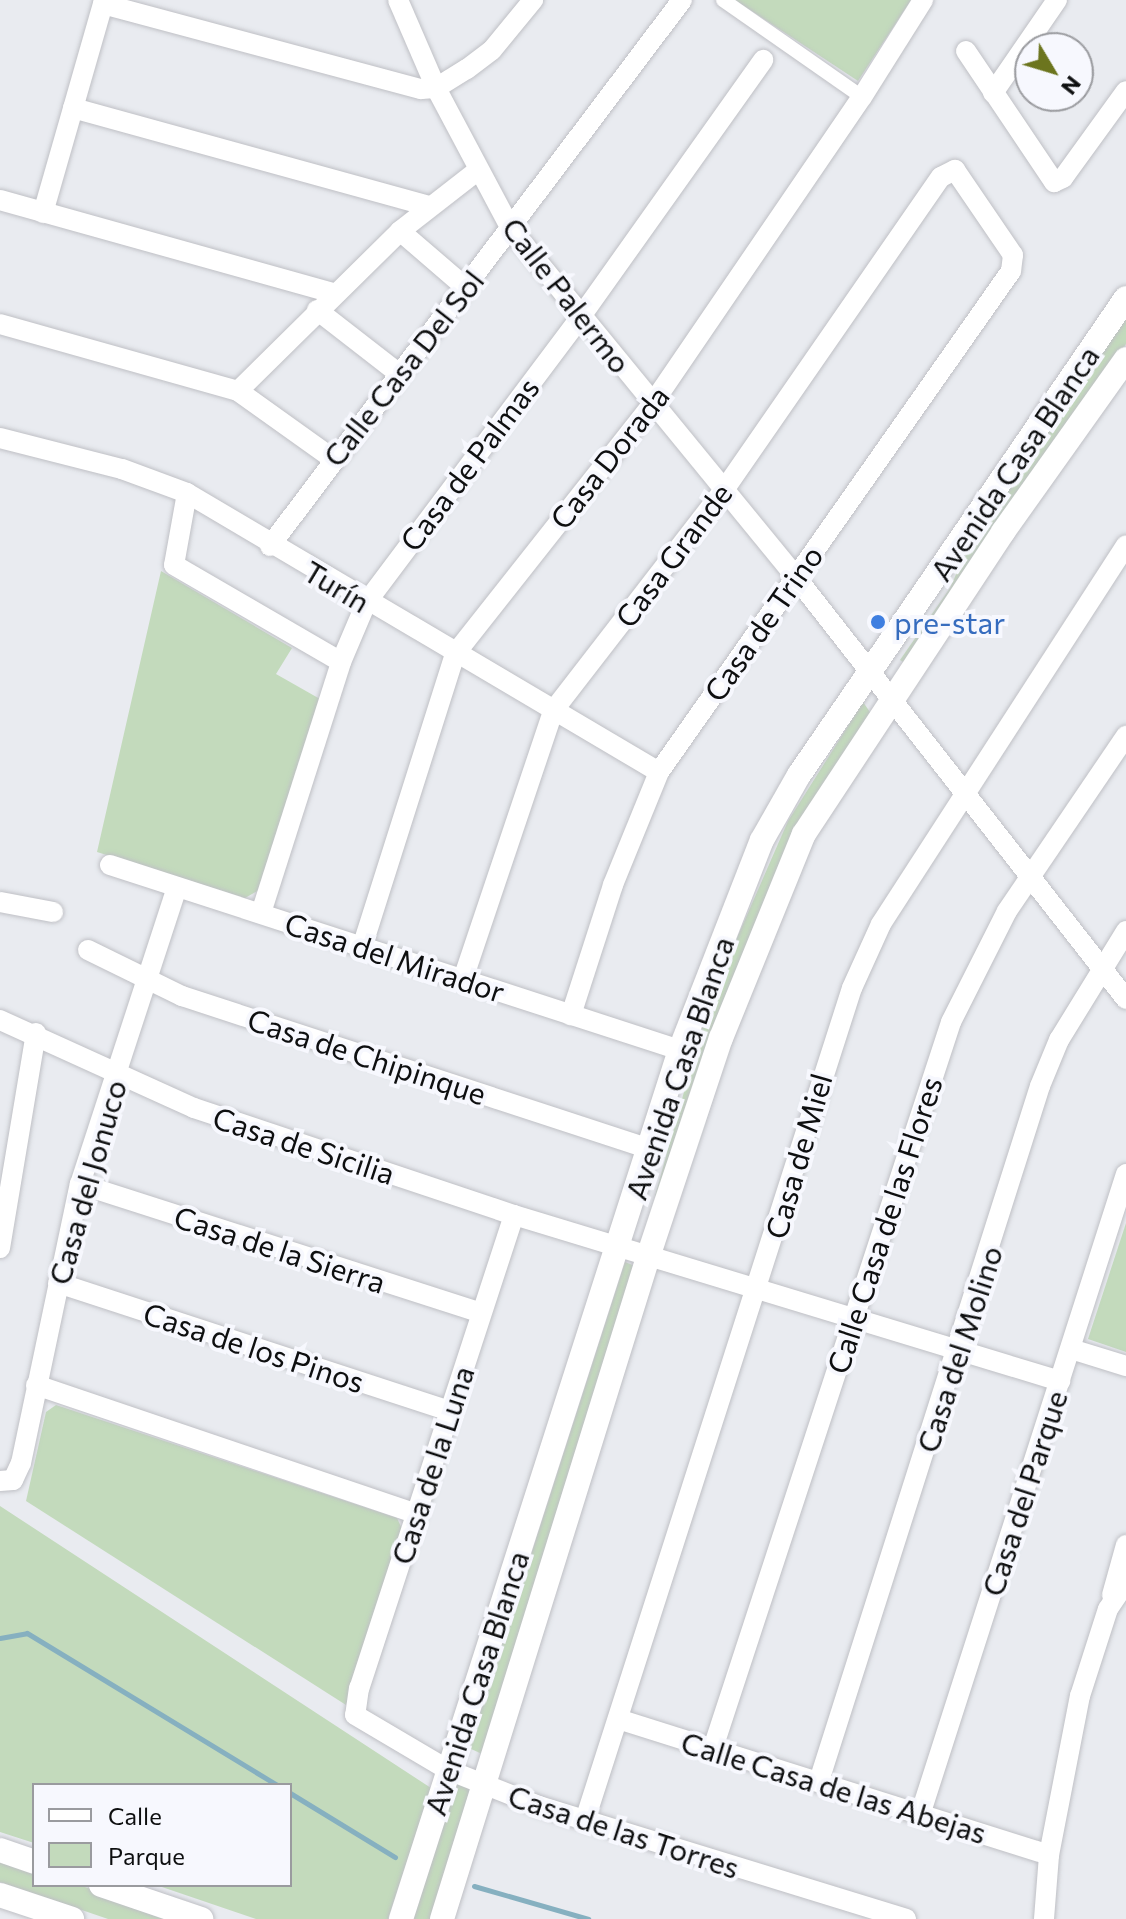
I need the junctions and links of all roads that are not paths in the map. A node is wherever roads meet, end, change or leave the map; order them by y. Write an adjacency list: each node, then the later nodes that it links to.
1 (398, 0): 10 (street, Calle Palermo)
2 (533, 0): 10 (street)
3 (682, 0): 20 (street, Calle Casa Del Sol)
4 (723, 0): 13 (street)
5 (923, 0): 13 (street, Casa Dorada)
6 (1057, 0): 12 (street)
7 (104, 2): 10 (street); 14 (street)
8 (966, 51): 12 (street)
9 (763, 60): 26 (street, Casa de Palmas)
10 (436, 88): 16 (street, Calle Palermo)
11 (1126, 91): 12 (street)
12 (993, 93)
13 (862, 97): 31 (street, Casa Dorada)
14 (73, 108): 18 (street); 19 (street)
15 (955, 170): 34 (street, Casa Grande); 38 (street, Casa de Trino)
16 (477, 171): 18 (street); 20 (street, Calle Palermo)
17 (0, 200): 19 (street)
18 (429, 206): 21 (street)
19 (43, 213): 23 (street)
20 (511, 229): 22 (street, Calle Casa Del Sol); 26 (street, Calle Palermo)
21 (400, 231): 22 (street); 23 (street)
22 (465, 287): 29 (street, Calle Casa Del Sol)
23 (334, 293): 25 (street)
24 (1126, 298): 42 (street, Avenida Casa Blanca)
25 (317, 310): 29 (street); 30 (street)
26 (582, 315): 31 (street, Calle Palermo); 39 (street, Casa de Palmas)
27 (2, 331): 30 (street)
28 (1126, 359): 43 (street, Avenida Casa Blanca)
29 (397, 372): 33 (street, Calle Casa Del Sol)
30 (238, 391): 33 (street)
31 (653, 403): 34 (street, Calle Palermo); 40 (street, Casa Dorada)
32 (0, 438): 35 (street, Turín)
33 (332, 458): 37 (street, Calle Casa Del Sol)
34 (724, 490): 38 (street, Calle Palermo); 44 (street, Casa Grande)
35 (187, 493): 37 (street, Turín); 41 (street)
36 (1126, 545): 47 (street, Casa de Miel)
37 (270, 546): 39 (street, Turín)
38 (795, 576): 42 (street, Calle Palermo); 46 (street, Casa de Trino)
39 (366, 603): 40 (street, Turín); 41 (street, Casa de Palmas)
40 (455, 654): 44 (street, Turín); 55 (street, Casa Dorada)
41 (341, 662): 53 (street, Casa de Palmas)
42 (871, 673): 43 (street, Calle Palermo); 64 (street, Avenida Casa Blanca)
43 (890, 698): 47 (street, Calle Palermo); 73 (street, Avenida Casa Blanca)
44 (553, 711): 46 (street, Turín); 59 (street, Casa Grande)
45 (1126, 736): 49 (street, Calle Casa de las Flores)
46 (659, 772): 61 (street, Casa de Trino)
47 (962, 794): 49 (street, Calle Palermo); 75 (street, Casa de Miel)
48 (110, 865): 50 (street, Casa del Mirador)
49 (1030, 881): 57 (street, Calle Palermo); 77 (street, Calle Casa de las Flores)
50 (177, 887): 53 (street, Casa del Mirador); 58 (street, Casa del Jonuco)
51 (0, 902): 52 (street)
52 (53, 912)
53 (261, 913): 55 (street, Casa del Mirador)
54 (1126, 931): 57 (street, Casa del Molino)
55 (363, 944): 59 (street, Casa del Mirador)
56 (88, 950): 58 (street, Casa de Chipinque)
57 (1100, 971): 60 (street, Calle Palermo); 79 (street, Casa del Molino)
58 (148, 977): 65 (street, Casa del Jonuco); 67 (street, Casa de Chipinque)
59 (463, 979): 61 (street, Casa del Mirador)
60 (1126, 999)
61 (571, 1015): 64 (street, Casa del Mirador)
62 (0, 1020): 63 (street, Casa de Sicilia)
63 (36, 1033): 65 (street, Casa de Sicilia); 66 (street)
64 (680, 1050): 67 (street, Avenida Casa Blanca)
65 (116, 1077): 69 (street, Casa del Jonuco); 70 (street, Casa de Sicilia)
66 (10, 1146): 72 (street)
67 (651, 1149): 71 (street, Avenida Casa Blanca)
68 (1126, 1174): 78 (street, Casa del Parque)
69 (80, 1184): 74 (street, Casa del Jonuco); 76 (street, Casa de la Sierra)
70 (514, 1215): 71 (street, Casa de Sicilia); 76 (street, Casa de la Luna)
71 (619, 1244): 73 (street, Casa de Sicilia); 92 (street, Avenida Casa Blanca)
72 (0, 1248)
73 (649, 1254): 75 (street, Casa de Sicilia); 94 (street, Avenida Casa Blanca)
74 (58, 1283): 82 (street, Casa del Jonuco); 83 (street, Casa de los Pinos)
75 (759, 1288): 77 (street, Casa de Sicilia); 90 (street, Casa de Miel)
76 (481, 1313): 83 (street, Casa de la Luna)
77 (855, 1317): 79 (street, Casa de Sicilia); 91 (street, Calle Casa de las Flores)
78 (1071, 1349): 80 (street); 81 (street, Casa del Parque)
79 (960, 1350): 81 (street, Casa de Sicilia); 93 (street, Casa del Molino)
80 (1126, 1366)
81 (1060, 1381): 95 (street, Casa del Parque)
82 (36, 1385): 84 (street, Casa del Jonuco); 85 (street)
83 (450, 1411): 85 (street, Casa de la Luna)
84 (7, 1480)
85 (417, 1514): 89 (street, Casa de la Luna)
86 (1126, 1545): 88 (street)
87 (1126, 1582): 88 (street)
88 (1108, 1609): 98 (street)
89 (355, 1715): 92 (street, Casa de las Torres)
90 (618, 1719): 91 (street, Calle Casa de las Abejas); 96 (street, Casa de Miel)
91 (713, 1748): 93 (street, Calle Casa de las Abejas)
92 (448, 1770): 94 (street, Casa de las Torres); 104 (street, Avenida Casa Blanca)
93 (819, 1781): 95 (street, Calle Casa de las Abejas)
94 (481, 1784): 96 (street, Casa de las Torres); 105 (street, Avenida Casa Blanca)
95 (921, 1812): 98 (street, Calle Casa de las Abejas)
96 (585, 1820): 106 (street, Casa de las Torres)
97 (0, 1850): 99 (street)
98 (1049, 1855): 107 (street)
99 (32, 1861)
100 (107, 1887): 103 (street)
101 (0, 1895): 102 (street)
102 (72, 1919)
103 (201, 1919)
104 (401, 1919)
105 (442, 1919)
106 (906, 1919)
107 (1044, 1919)

